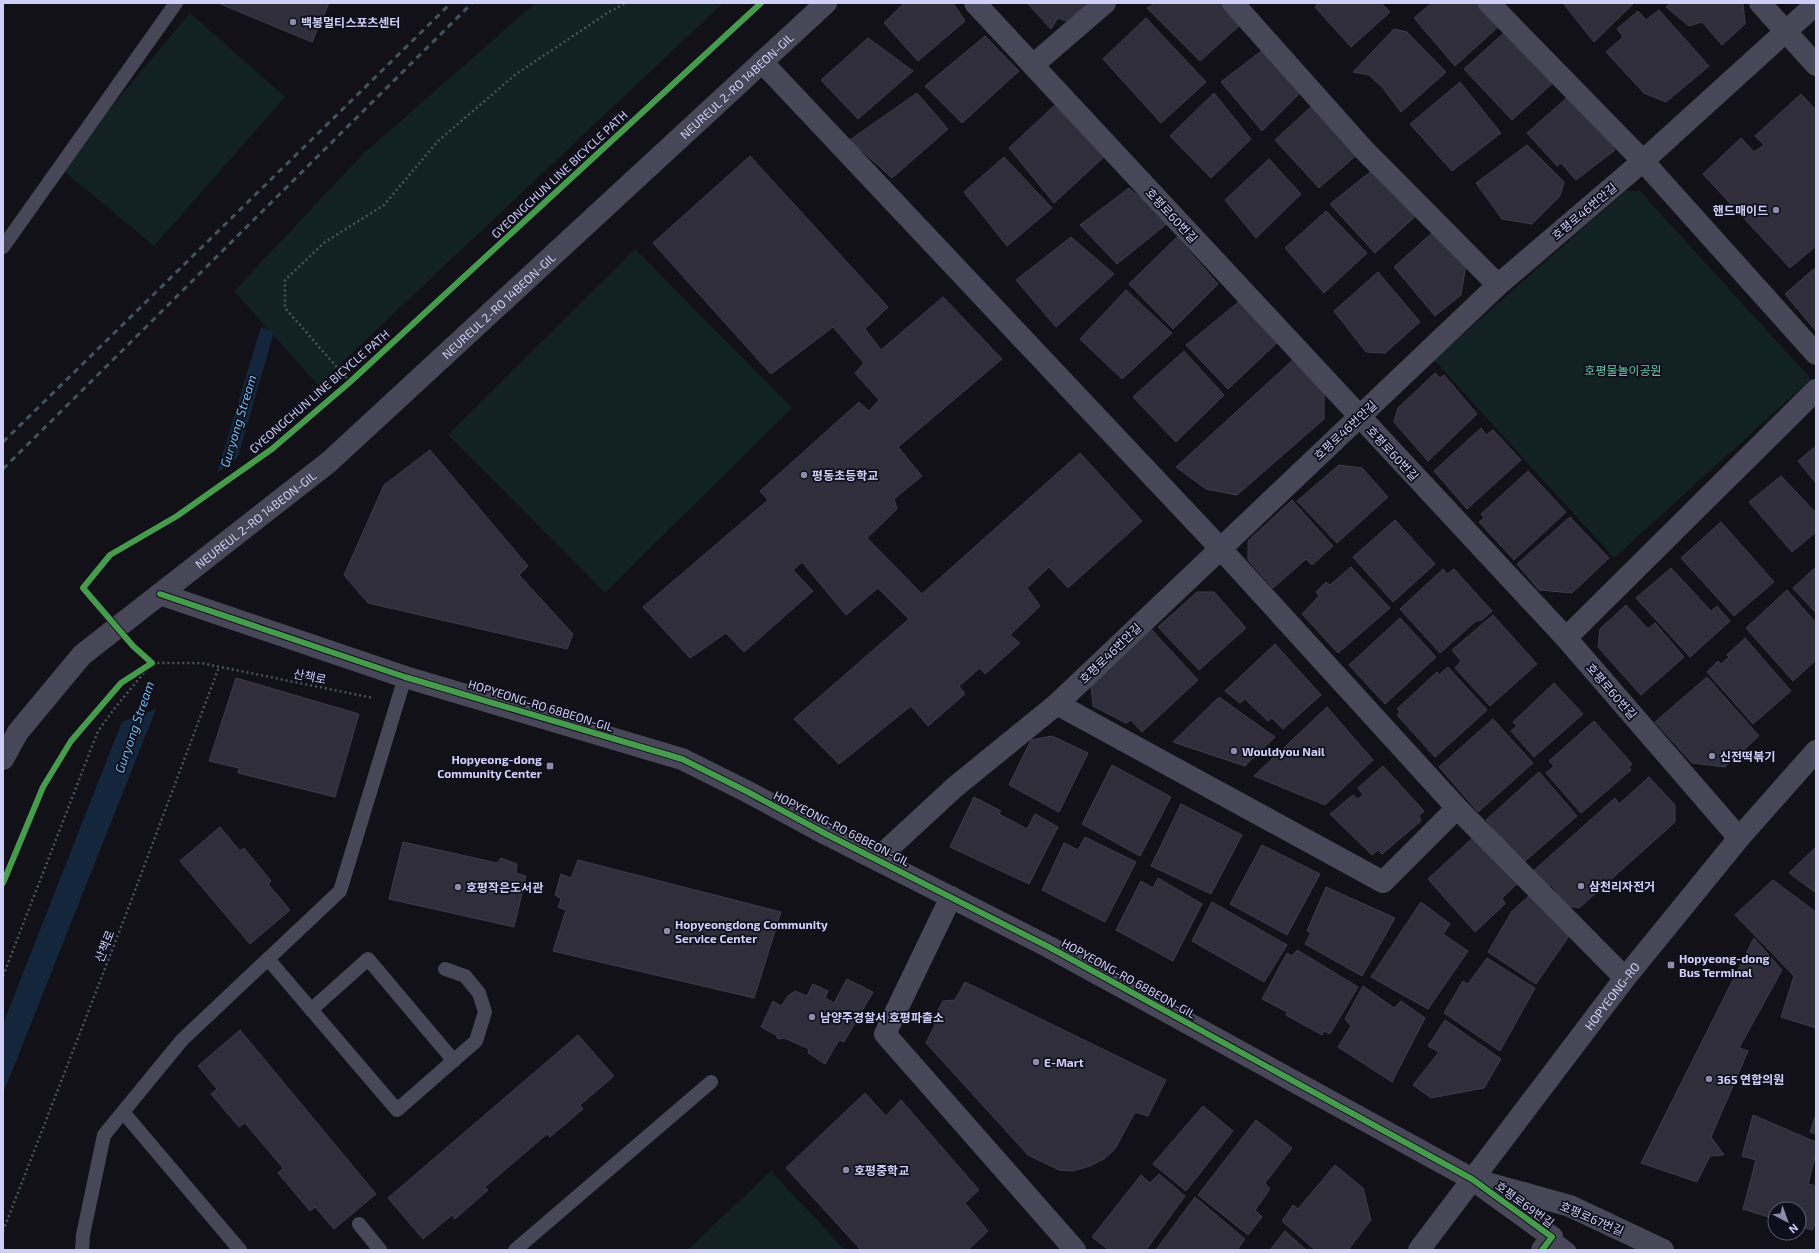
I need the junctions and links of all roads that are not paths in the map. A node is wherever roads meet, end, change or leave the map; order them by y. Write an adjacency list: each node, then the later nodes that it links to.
1 (176, 3): 14 (lane)
2 (826, 3): 10 (street, NEUREUL 2-RO 14BEON-GIL)
3 (975, 3): 12 (street, 호평로60번길)
4 (1105, 3): 12 (street)
5 (1233, 3): 15 (street)
6 (1489, 3): 13 (street)
7 (1760, 3): 9 (street)
8 (1816, 4): 9 (street, 호평로46번안길)
9 (1785, 31): 11 (street); 13 (street, 호평로46번안길)
10 (762, 62): 19 (street); 20 (street, NEUREUL 2-RO 14BEON-GIL)
11 (1816, 65)
12 (1033, 66): 18 (street, 호평로60번길)
13 (1643, 161): 15 (street, 호평로46번안길); 16 (street)
14 (3, 247)
15 (1498, 285): 18 (street, 호평로46번안길)
16 (1816, 354)
17 (1816, 390): 21 (street)
18 (1359, 417): 19 (street, 호평로46번안길); 21 (street, 호평로60번길)
19 (1220, 548): 23 (street, 호평로46번안길); 26 (street)
20 (154, 599): 22 (street, HOPYEONG-RO 68BEON-GIL); 25 (street)
21 (1566, 638): 27 (street, 호평로60번길)
22 (405, 676): 28 (street, HOPYEONG-RO 68BEON-GIL); 30 (lane)
23 (1057, 704): 26 (street); 28 (street, 호평로46번안길)
24 (1816, 751): 27 (street, HOPYEONG-RO)
25 (3, 759)
26 (1457, 808): 32 (street)
27 (1739, 838): 32 (street, HOPYEONG-RO)
28 (877, 859): 29 (street, HOPYEONG-RO 68BEON-GIL)
29 (951, 897): 37 (street, HOPYEONG-RO 68BEON-GIL); 44 (street)
30 (268, 959): 33 (lane); 36 (lane)
31 (445, 969): 34 (lane)
32 (1625, 978): 37 (street, HOPYEONG-RO)
33 (311, 1010): 34 (lane); 34 (lane)
34 (454, 1061)
35 (711, 1082): 43 (lane)
36 (123, 1112): 40 (lane); 41 (lane)
37 (1472, 1179): 39 (street, 호평로69번길); 45 (street, HOPYEONG-RO); 47 (street, 호평로67번길)
38 (358, 1224): 42 (lane)
39 (1547, 1244): 46 (lane)
40 (82, 1250)
41 (240, 1250)
42 (380, 1250)
43 (515, 1250)
44 (1075, 1250)
45 (1419, 1250)
46 (1569, 1250)
47 (1664, 1250)

